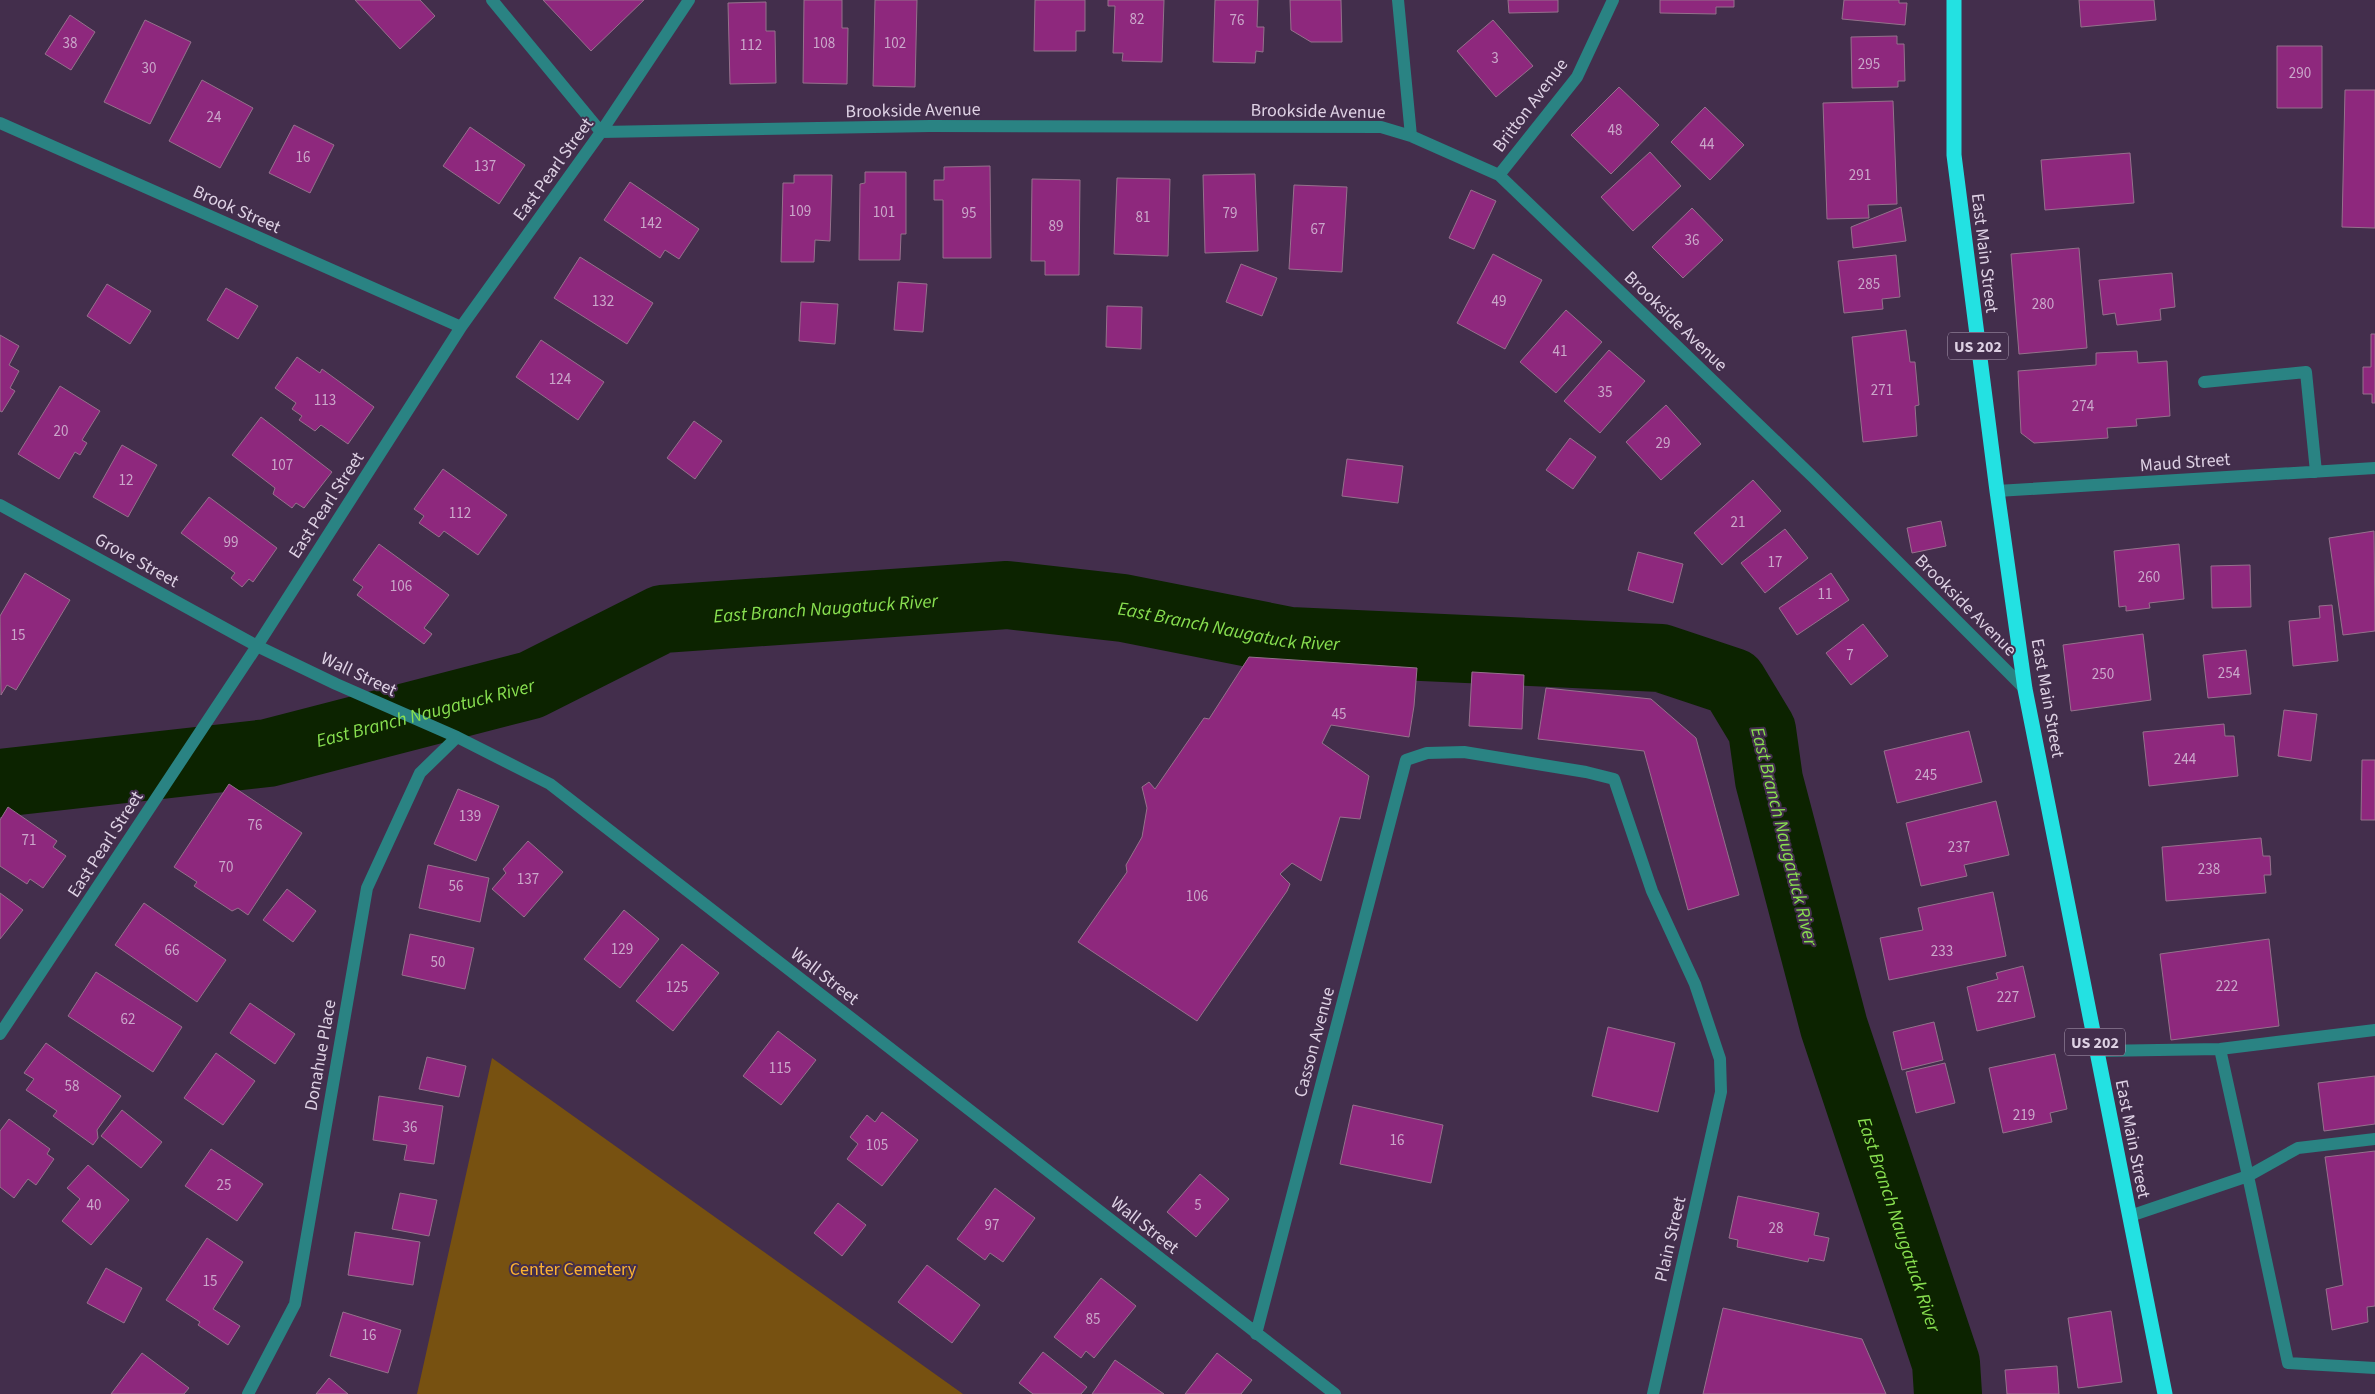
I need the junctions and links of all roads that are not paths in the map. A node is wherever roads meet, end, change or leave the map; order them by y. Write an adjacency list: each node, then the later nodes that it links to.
1 (492, 0): 7 (street)
2 (689, 0): 7 (street, East Pearl Street)
3 (1398, 0): 8 (street)
4 (1613, 0): 9 (street, Britton Avenue)
5 (1954, 0): 14 (highway, East Main Street / US 202)
6 (0, 124): 10 (street, Brook Street)
7 (601, 132): 8 (street, Brookside Avenue); 10 (street, East Pearl Street)
8 (1411, 136): 9 (street, Brookside Avenue)
9 (1499, 175): 17 (street, Brookside Avenue)
10 (461, 327): 16 (street, East Pearl Street)
11 (2204, 382): 13 (street)
12 (2375, 468): 13 (street, Maud Street)
13 (2316, 472): 14 (street, Maud Street)
14 (1997, 492): 17 (highway, East Main Street / US 202)
15 (0, 505): 16 (street, Grove Street)
16 (257, 646): 18 (street, Wall Street); 21 (street, East Pearl Street)
17 (2025, 689): 23 (highway, East Main Street / US 202)
18 (453, 736): 27 (street, Wall Street); 29 (street, Donahue Place)
19 (1406, 760): 27 (street, Casson Avenue); 31 (street, Plain Street)
20 (2375, 1030): 22 (street)
21 (0, 1034)
22 (2220, 1049): 23 (street); 25 (street)
23 (2096, 1051): 26 (highway, East Main Street / US 202)
24 (2375, 1139): 25 (street)
25 (2248, 1176): 26 (street); 28 (street)
26 (2130, 1216): 32 (highway, East Main Street / US 202)
27 (1256, 1334): 30 (street, Wall Street)
28 (2375, 1368)
29 (248, 1394)
30 (1335, 1394)
31 (1653, 1394)
32 (2165, 1394)

